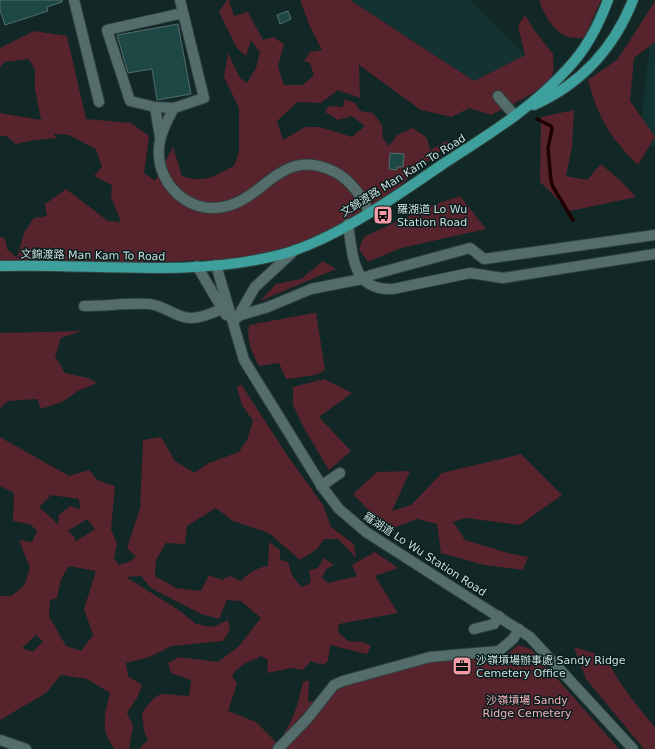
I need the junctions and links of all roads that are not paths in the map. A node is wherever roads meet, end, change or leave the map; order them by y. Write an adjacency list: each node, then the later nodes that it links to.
1 (74, 0): 7 (street)
2 (180, 0): 5 (street)
3 (608, 0): 10 (main road, 文錦渡路 Man Kam To Road)
4 (632, 0): 10 (main road, 文錦渡路 Man Kam To Road)
5 (184, 13): 8 (street); 9 (street)
6 (498, 96): 11 (street)
7 (99, 102)
8 (155, 108): 9 (street); 12 (street)
9 (174, 108): 12 (street)
10 (526, 108): 11 (main road, 文錦渡路 Man Kam To Road)
11 (515, 116): 13 (main road, 文錦渡路 Man Kam To Road)
12 (160, 137): 13 (street)
13 (369, 213): 14 (main road, 文錦渡路 Man Kam To Road)
14 (348, 224): 16 (main road, 文錦渡路 Man Kam To Road); 23 (street)
15 (655, 235): 18 (street)
16 (294, 250): 19 (main road, 文錦渡路 Man Kam To Road); 26 (street)
17 (655, 254): 22 (street)
18 (484, 259): 22 (street); 23 (street)
19 (216, 265): 21 (main road, 文錦渡路 Man Kam To Road); 27 (street, 羅湖道 Lo Wu Station Road)
20 (0, 266): 21 (main road, 文錦渡路 Man Kam To Road)
21 (197, 266): 25 (street, 羅湖道 Lo Wu Station Road)
22 (485, 275): 23 (street)
23 (362, 279): 26 (street)
24 (84, 306): 25 (street)
25 (222, 309): 27 (street, 羅湖道 Lo Wu Station Road)
26 (238, 316): 27 (street)
27 (234, 326): 29 (street, 羅湖道 Lo Wu Station Road)
28 (340, 473): 29 (street)
29 (322, 486): 30 (street, 羅湖道 Lo Wu Station Road)
30 (499, 616): 31 (street); 32 (street, 羅湖道 Lo Wu Station Road)
31 (474, 628)
32 (519, 629): 35 (street); 36 (street, 羅湖道 Lo Wu Station Road)
33 (0, 740): 34 (street)
34 (26, 749)
35 (278, 749)
36 (633, 749)

